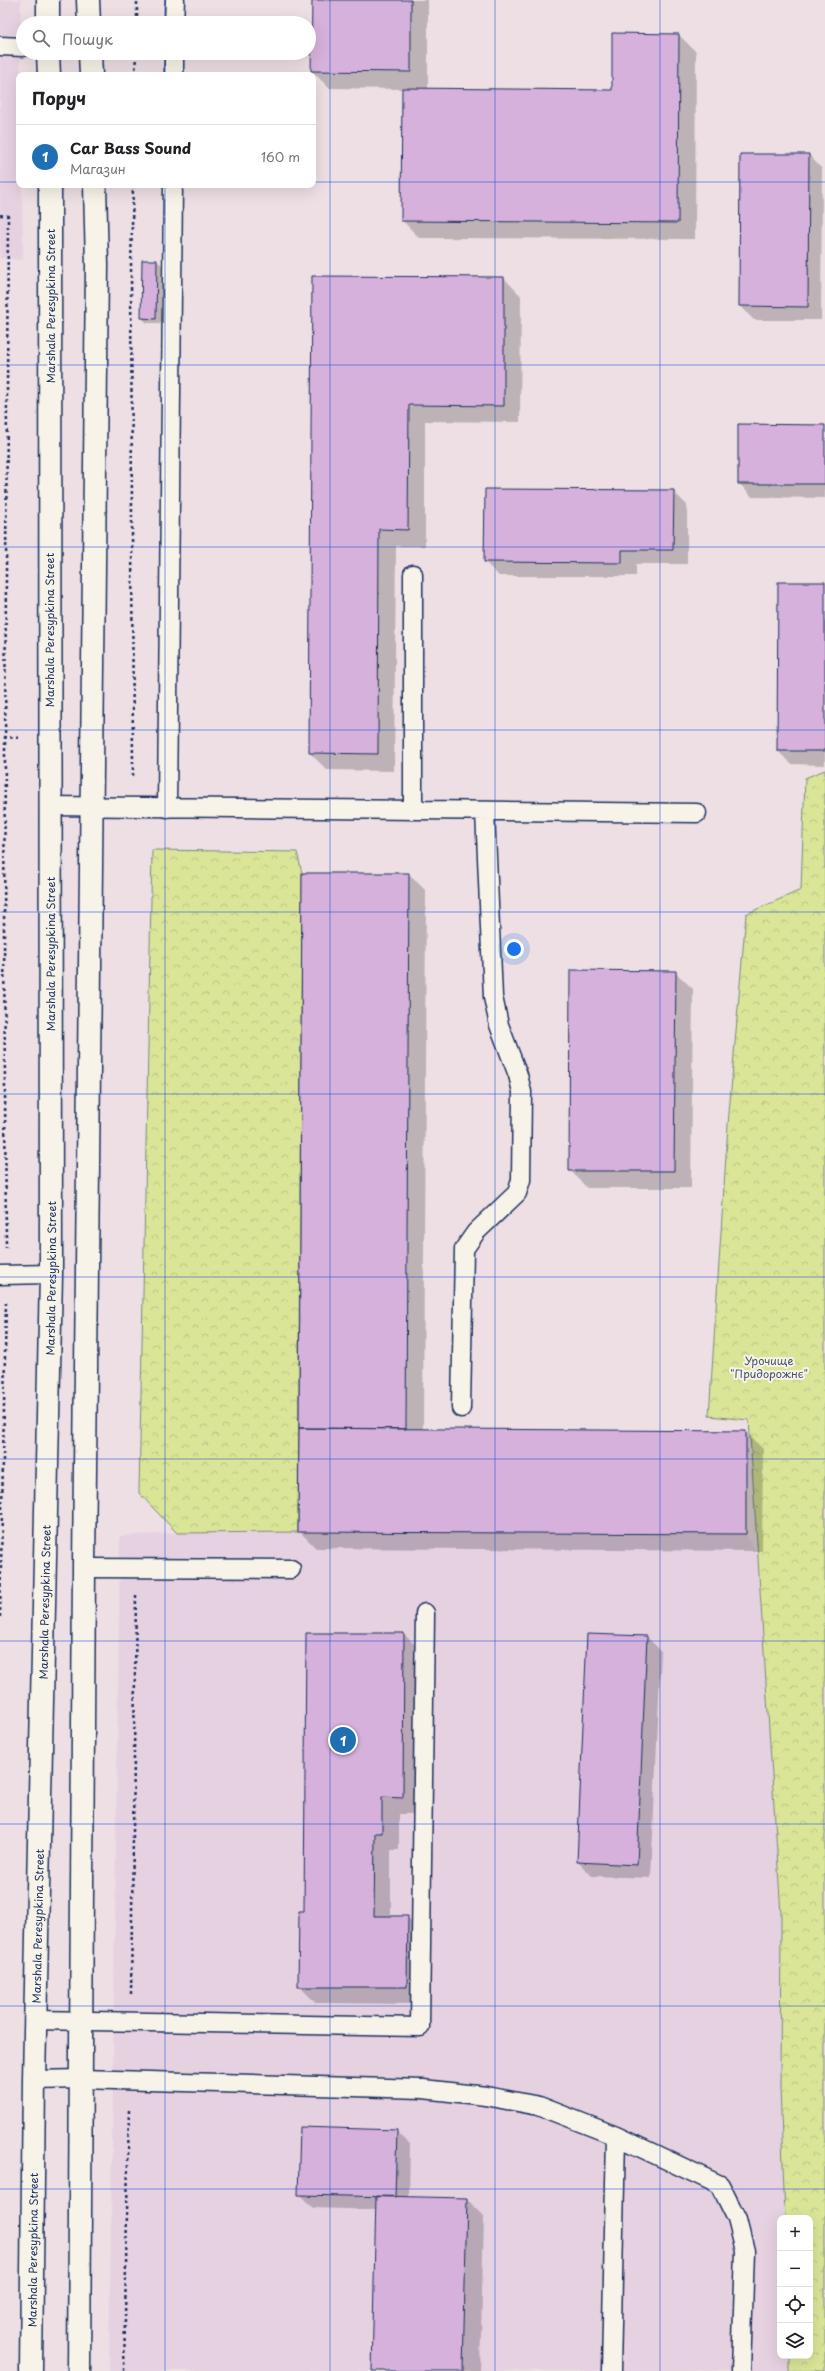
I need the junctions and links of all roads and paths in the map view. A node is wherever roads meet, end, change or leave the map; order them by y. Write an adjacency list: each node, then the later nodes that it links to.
1 (48, 0): 5 (main road)
2 (88, 0): 6 (main road)
3 (137, 0): 7 (path)
4 (175, 0): 8 (lane)
5 (48, 16)
6 (89, 16)
7 (137, 16)
8 (174, 16)
9 (0, 46): 10 (lane)
10 (16, 47)
11 (48, 60): 15 (main road)
12 (90, 60): 16 (main road)
13 (136, 60): 17 (path)
14 (174, 60): 18 (lane)
15 (48, 72)
16 (91, 72)
17 (135, 72)
18 (174, 72)
19 (50, 188): 25 (main road, Marshala Peresypkina Street)
20 (95, 188): 26 (main road)
21 (133, 188): 27 (path)
22 (172, 188): 28 (lane)
23 (0, 215): 32 (path)
24 (413, 574): 29 (lane)
25 (50, 806): 26 (lane); 34 (main road, Marshala Peresypkina Street)
26 (92, 807): 27 (lane); 36 (main road)
27 (133, 807): 28 (lane)
28 (167, 808): 29 (lane)
29 (413, 810): 30 (lane)
30 (484, 811): 31 (lane); 35 (lane)
31 (697, 813)
32 (0, 931)
33 (0, 1274): 34 (lane)
34 (51, 1274): 40 (main road, Marshala Peresypkina Street)
35 (461, 1408)
36 (84, 1568): 37 (lane); 41 (main road)
37 (137, 1568): 38 (lane); 42 (path)
38 (291, 1570)
39 (425, 1614): 42 (lane)
40 (35, 2020): 41 (lane); 44 (main road, Marshala Peresypkina Street)
41 (82, 2021): 42 (lane); 43 (main road)
42 (131, 2022)
43 (81, 2079): 44 (lane); 45 (lane); 48 (main road)
44 (34, 2080): 47 (main road, Marshala Peresypkina Street)
45 (130, 2081): 46 (lane); 49 (path)
46 (616, 2136): 50 (lane); 51 (lane)
47 (31, 2371)
48 (80, 2371)
49 (124, 2371)
50 (611, 2371)
51 (741, 2371)

